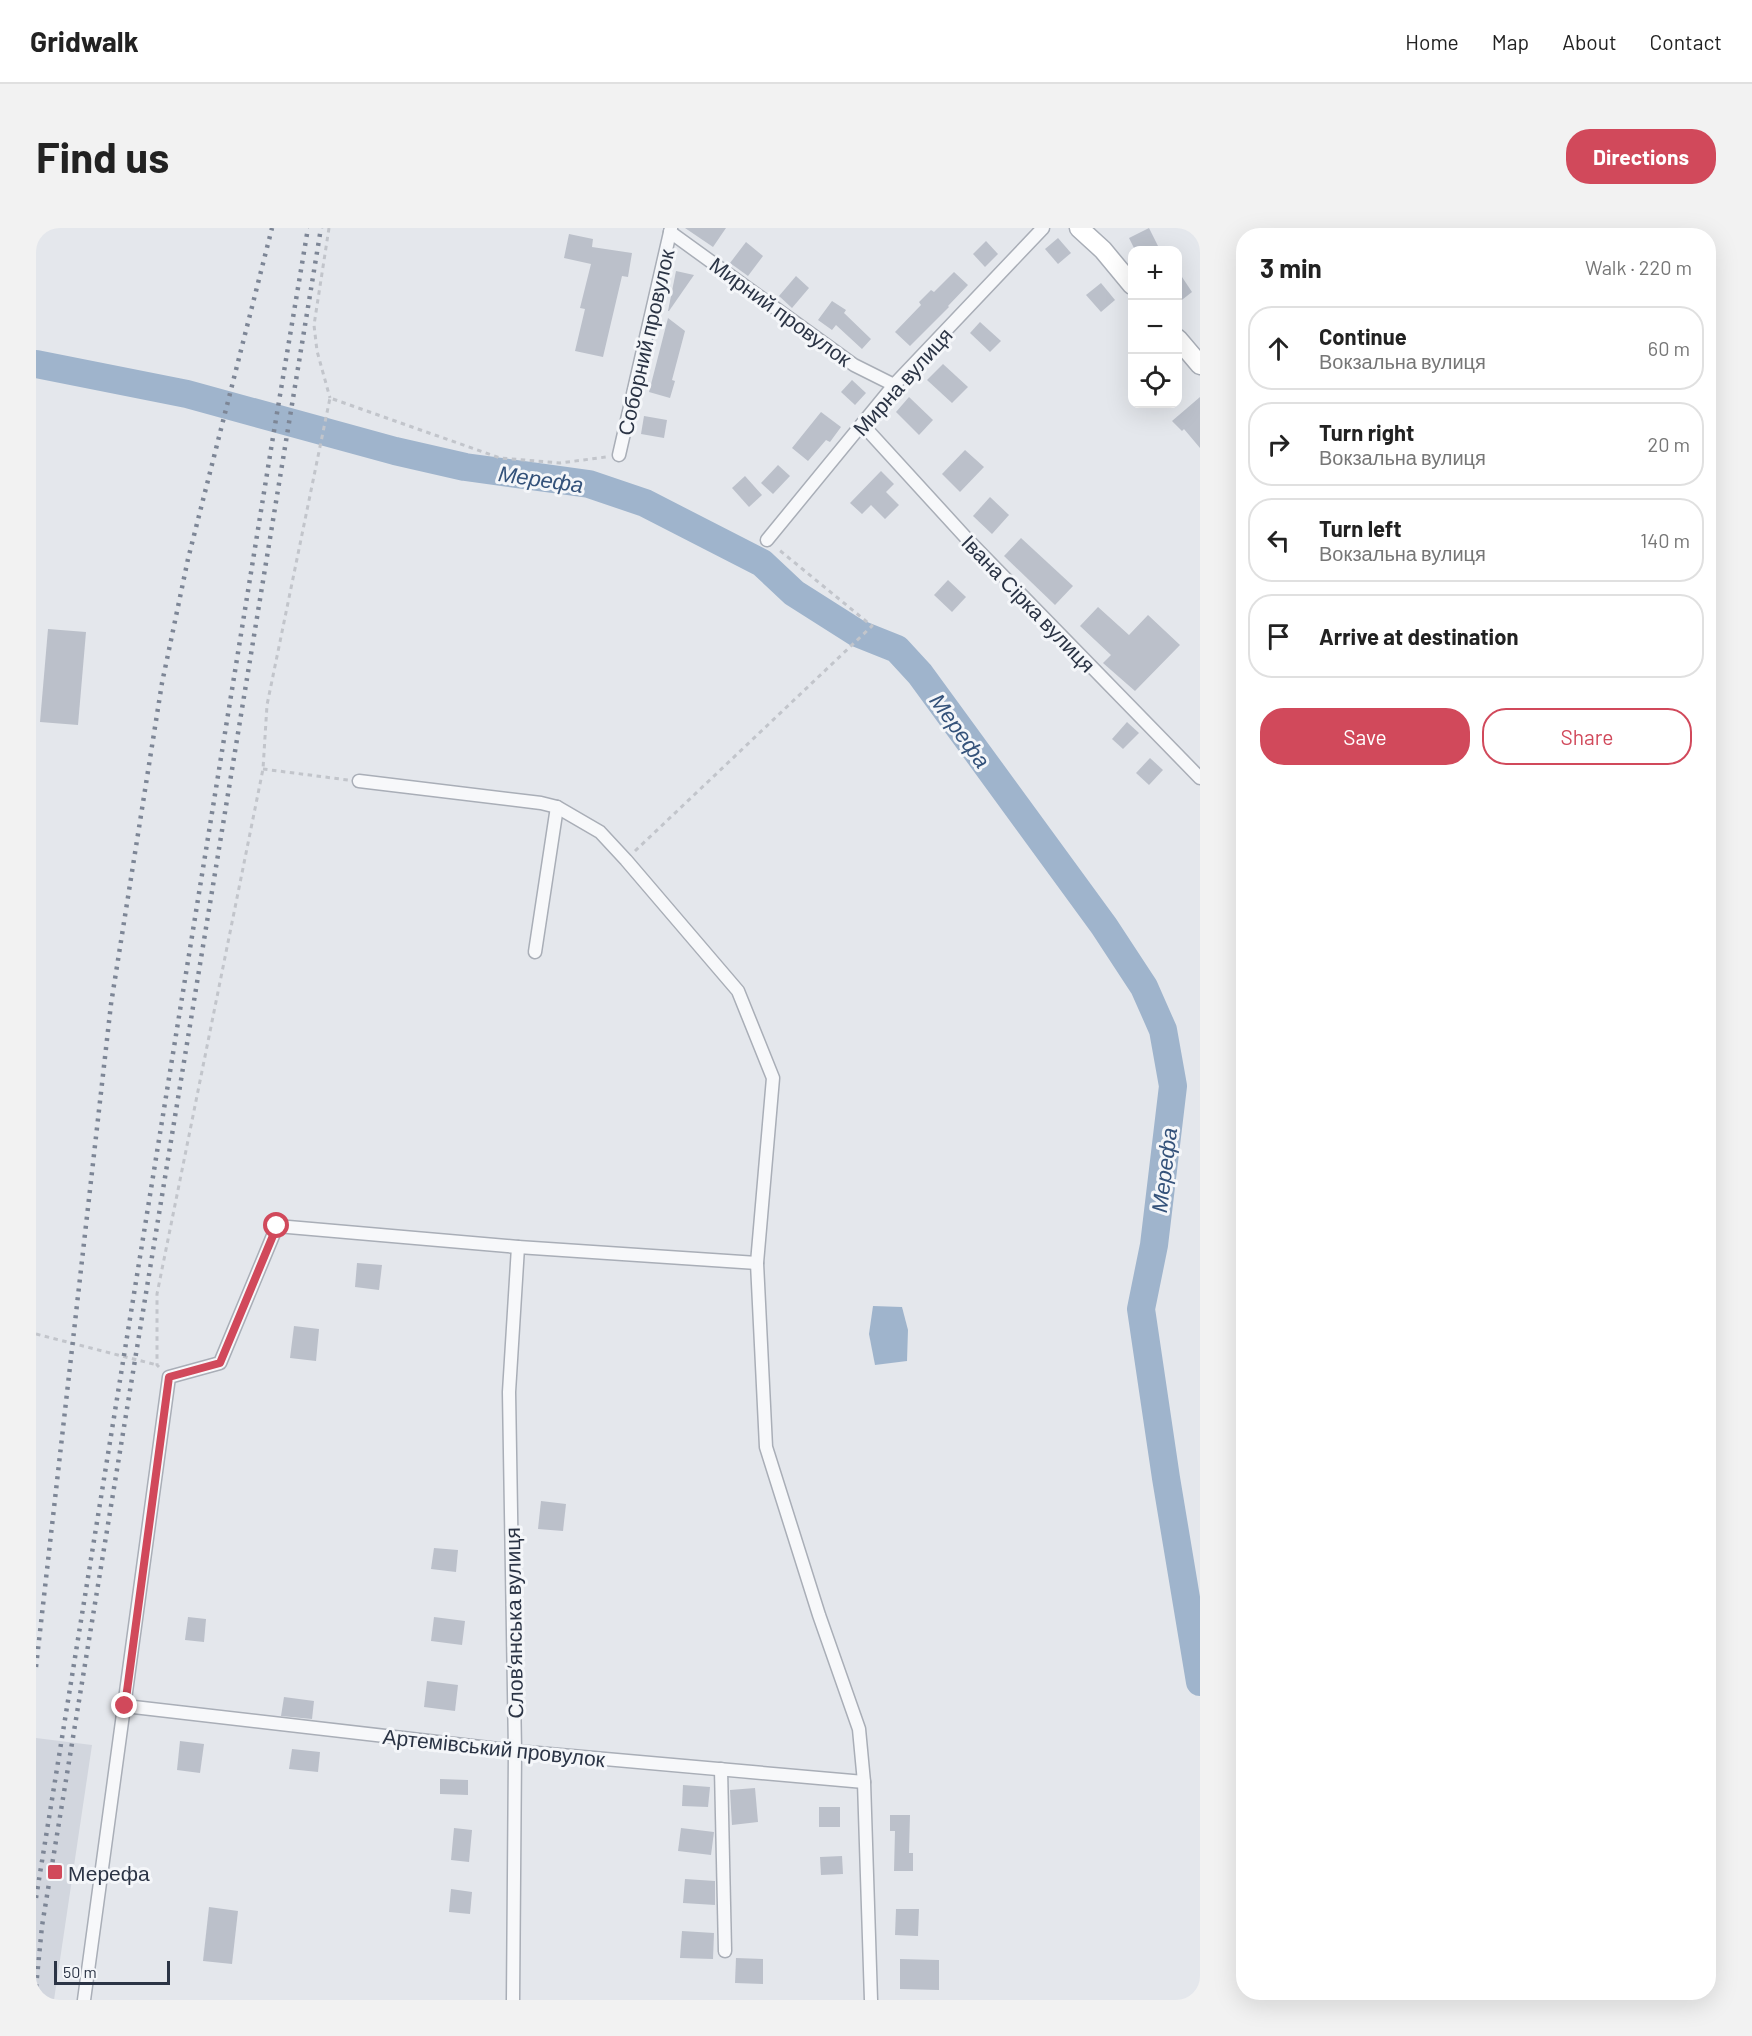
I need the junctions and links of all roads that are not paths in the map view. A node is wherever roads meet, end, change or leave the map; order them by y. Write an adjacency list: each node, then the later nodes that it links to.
1 (1043, 228): 7 (street, Мирна вулиця)
2 (1079, 228): 4 (street)
3 (671, 230): 7 (street, Мирний провулок); 9 (street, Соборний провулок)
4 (1128, 280)
5 (1182, 344): 6 (street)
6 (1200, 365)
7 (894, 385): 8 (street, Мирна вулиця)
8 (862, 424): 10 (street, Мирна вулиця); 11 (street, Івана Сірка вулиця)
9 (619, 455)
10 (767, 540)
11 (1200, 778)
12 (358, 782): 13 (street)
13 (557, 807): 14 (street); 16 (street)
14 (535, 952)
15 (518, 1247): 16 (street); 17 (street); 18 (street, Слов’янська вулиця)
16 (757, 1263): 20 (street)
17 (125, 1706): 18 (street, Артемівський провулок); 22 (street)
18 (515, 1751): 19 (street, Артемівський провулок); 23 (street, Слов’янська вулиця)
19 (721, 1769): 20 (street, Артемівський провулок); 21 (street)
20 (864, 1782): 24 (street)
21 (725, 1951)
22 (84, 2000)
23 (513, 2000)
24 (871, 2000)

